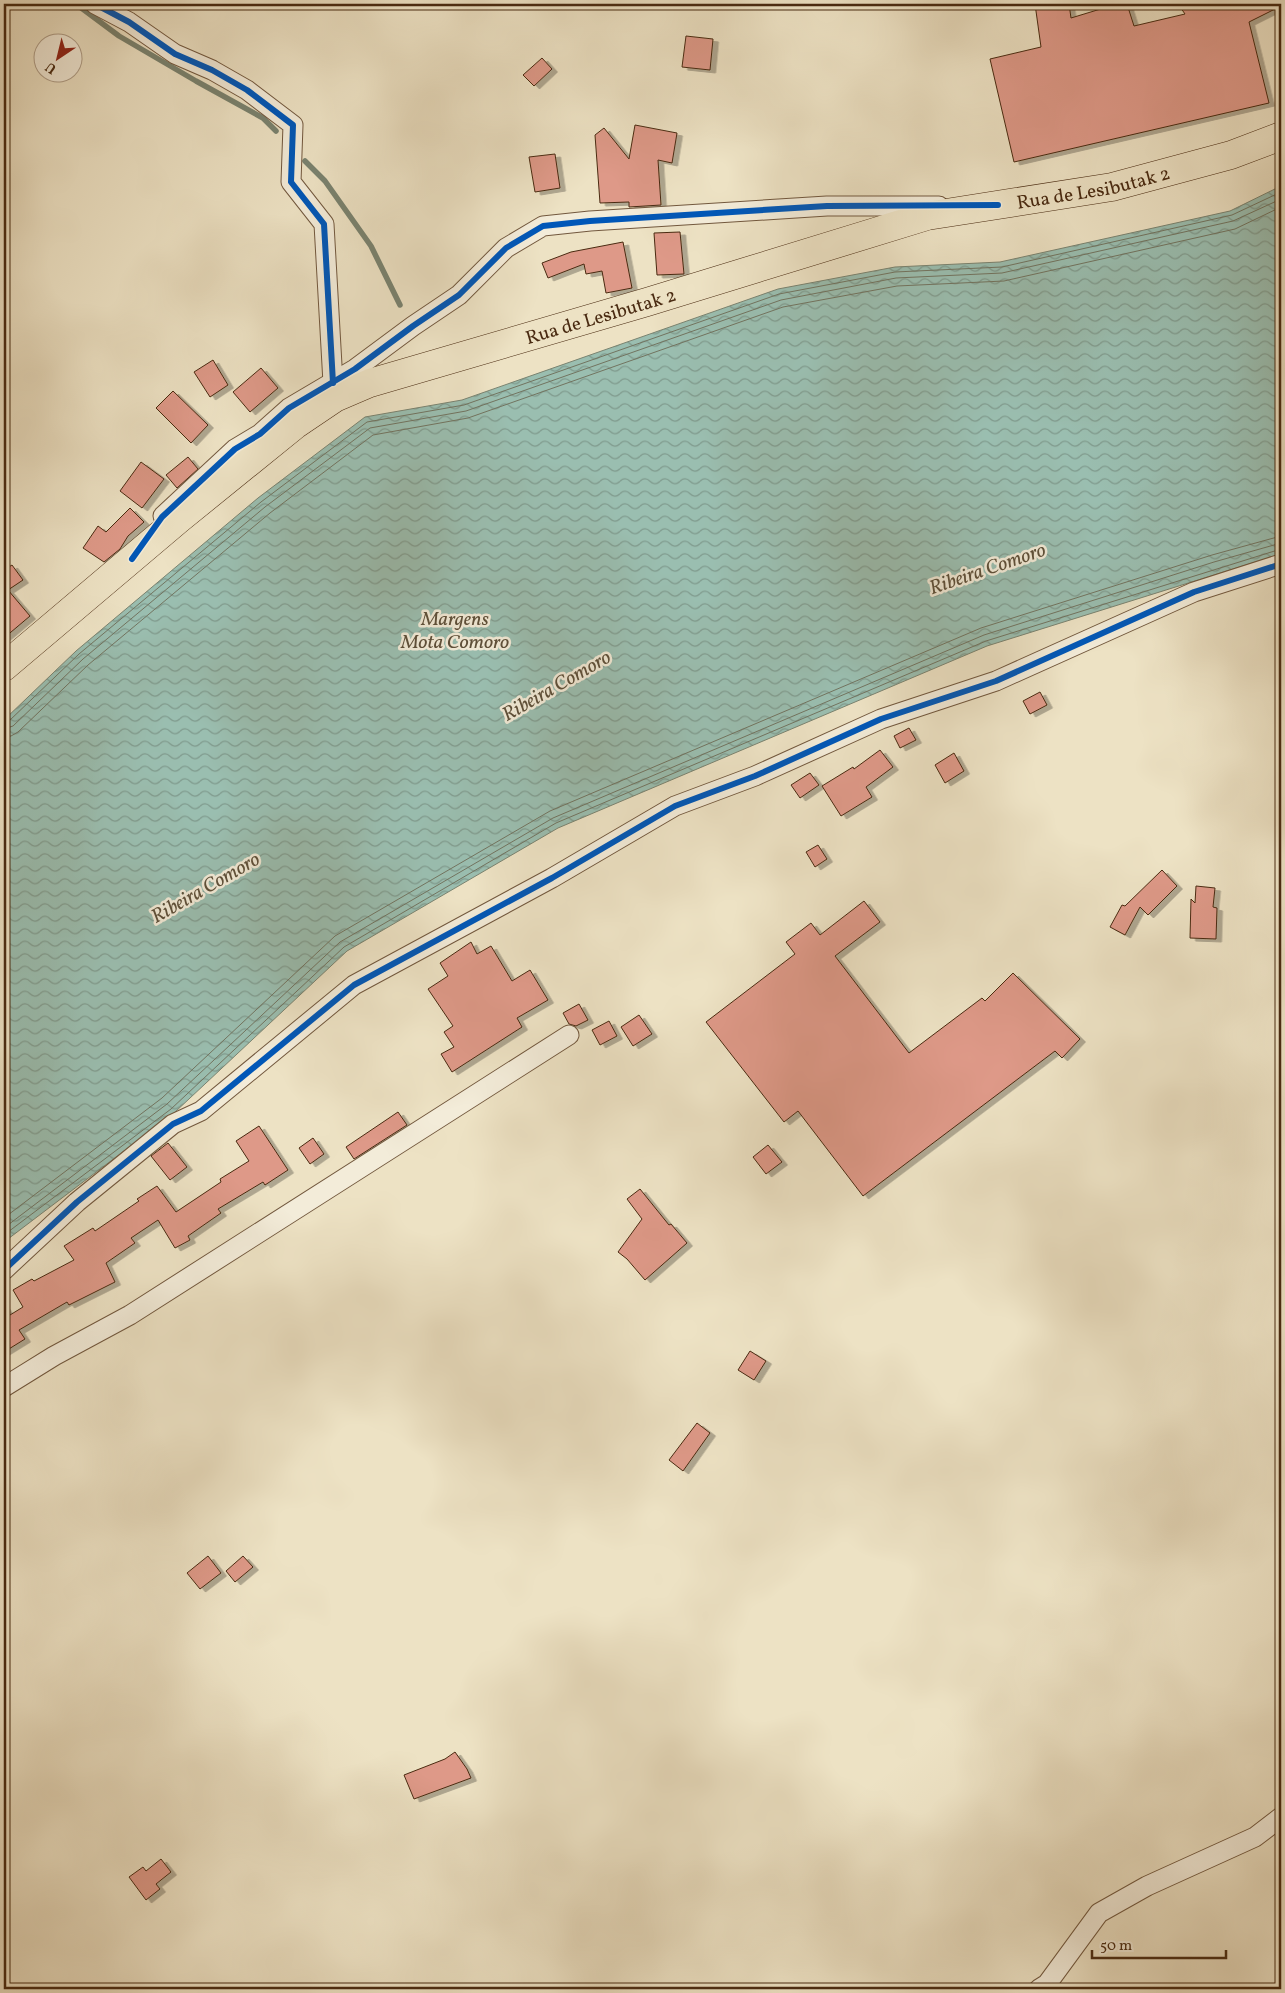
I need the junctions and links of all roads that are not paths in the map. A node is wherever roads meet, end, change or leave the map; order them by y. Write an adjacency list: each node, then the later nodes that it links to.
1 (95, 4): 4 (street)
2 (1281, 136): 3 (main road, Rua de Lesibutak 2)
3 (998, 205): 4 (street); 5 (main road, Rua de Lesibutak 2)
4 (333, 382): 5 (street)
5 (132, 559): 7 (main road, Rua de Lesibutak 2)
6 (1281, 564): 9 (street)
7 (4, 667)
8 (569, 1035): 10 (street)
9 (4, 1270)
10 (4, 1387)
11 (1281, 1816): 12 (street)
12 (1039, 1989)

